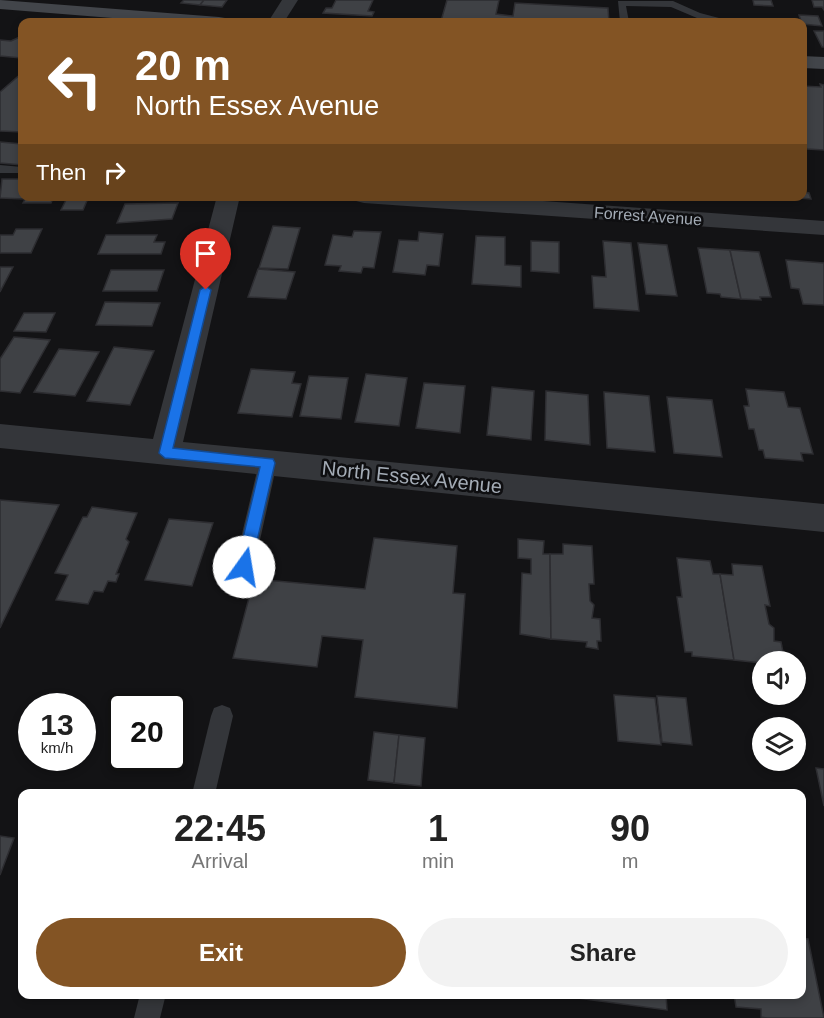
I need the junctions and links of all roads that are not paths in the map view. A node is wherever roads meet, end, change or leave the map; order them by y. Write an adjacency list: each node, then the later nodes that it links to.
1 (290, 0): 5 (street)
2 (619, 1): 6 (lane); 7 (lane)
3 (0, 4): 4 (street)
4 (170, 18)
5 (279, 18)
6 (623, 18)
7 (711, 18)
8 (807, 62): 9 (street)
9 (824, 63)
10 (0, 169): 11 (lane)
11 (18, 170)
12 (228, 201): 16 (street)
13 (436, 201): 14 (street, Forrest Avenue)
14 (824, 228)
15 (0, 436): 16 (street, North Essex Avenue)
16 (165, 453): 17 (street, North Essex Avenue)
17 (268, 463): 18 (street, North Essex Avenue); 19 (lane)
18 (824, 518)
19 (244, 567)
20 (222, 716): 21 (lane)
21 (204, 789)
22 (152, 999): 23 (lane)
23 (147, 1018)

